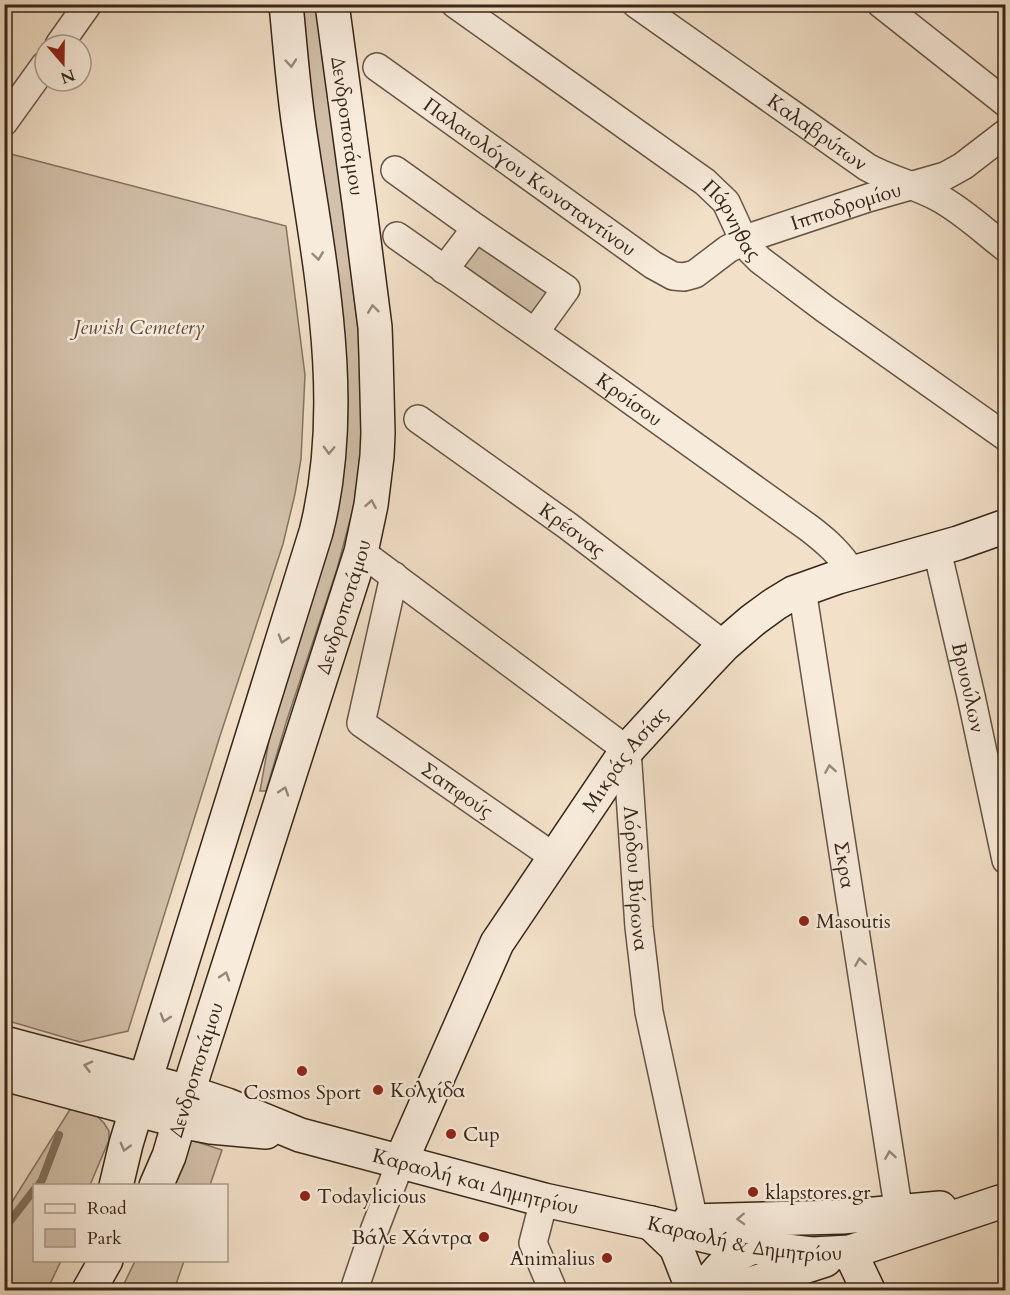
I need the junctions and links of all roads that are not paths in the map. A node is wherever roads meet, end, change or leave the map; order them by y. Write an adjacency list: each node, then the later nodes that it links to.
1 (88, 4): 7 (street)
2 (286, 4): 36 (main road, one-way to 36)
3 (332, 4): 26 (main road, Δενδροποτάμου, one-way to 3)
4 (455, 4): 17 (street, Πάρνηθας)
5 (636, 4): 14 (street, Καλαβρύτων)
6 (881, 4): 10 (street)
7 (67, 33)
8 (377, 67): 20 (street, Παλαιολόγου Κωνσταντίνου)
9 (33, 82): 11 (street)
10 (1005, 103)
11 (4, 122)
12 (1005, 133): 14 (street, Ιπποδρομίου)
13 (395, 170): 15 (street)
14 (911, 185): 17 (street, Ιπποδρομίου); 18 (street, Καλαβρύτων)
15 (476, 228): 19 (street); 21 (street)
16 (397, 236): 19 (street, Κροίσου)
17 (744, 241): 20 (street, Ιπποδρομίου); 23 (street, Πάρνηθας)
18 (1005, 248)
19 (444, 270): 21 (street, Κροίσου)
20 (684, 277)
21 (535, 332): 27 (street, Κροίσου)
22 (418, 419): 30 (street, Κρέσνας)
23 (1005, 437)
24 (1005, 526): 25 (main road, Μικράς Ασίας)
25 (937, 550): 27 (main road, Μικράς Ασίας); 33 (street, Βρυούλων)
26 (361, 552): 28 (street); 37 (main road, Δενδροποτάμου, one-way to 26)
27 (852, 573): 29 (main road, Μικράς Ασίας)
28 (394, 576): 31 (street); 32 (street, Σαπφούς)
29 (802, 589): 30 (main road, Μικράς Ασίας); 43 (street, Σκρα, one-way to 29)
30 (724, 645): 31 (main road, Μικράς Ασίας)
31 (627, 750): 32 (main road, Μικράς Ασίας); 45 (street, Λόρδου Βύρωνα)
32 (554, 857): 38 (main road, Μικράς Ασίας)
33 (1005, 860)
34 (4, 1043): 36 (main road, Καραολή και Δημητρίου, one-way to 34)
35 (4, 1074): 36 (main road, Καραολή και Δημητρίου)
36 (141, 1095): 37 (main road, Καραολή και Δημητρίου); 39 (main road, one-way to 39)
37 (184, 1107): 38 (main road, Καραολή και Δημητρίου); 40 (main road, Δενδροποτάμου)
38 (401, 1161): 41 (main road, Καραολή και Δημητρίου); 49 (street)
39 (116, 1184)
40 (156, 1184)
41 (544, 1200): 46 (main road, Καραολή και Δημητρίου); 50 (street)
42 (1003, 1202): 43 (main road, Καραολή & Δημητρίου); 48 (main road, Καραολή & Δημητρίου)
43 (899, 1213): 44 (main road, Καραολή & Δημητρίου)
44 (842, 1217): 45 (main road, Καραολή & Δημητρίου, one-way to 45); 47 (main road)
45 (694, 1221): 46 (main road, Καραολή & Δημητρίου)
46 (651, 1222): 47 (main road, Καραολή & Δημητρίου); 51 (main road)
47 (753, 1247): 48 (main road, Καραολή & Δημητρίου); 52 (main road)
48 (850, 1252): 53 (main road); 54 (main road)
49 (354, 1290)
50 (553, 1290)
51 (693, 1290)
52 (704, 1290)
53 (732, 1290)
54 (868, 1290)

